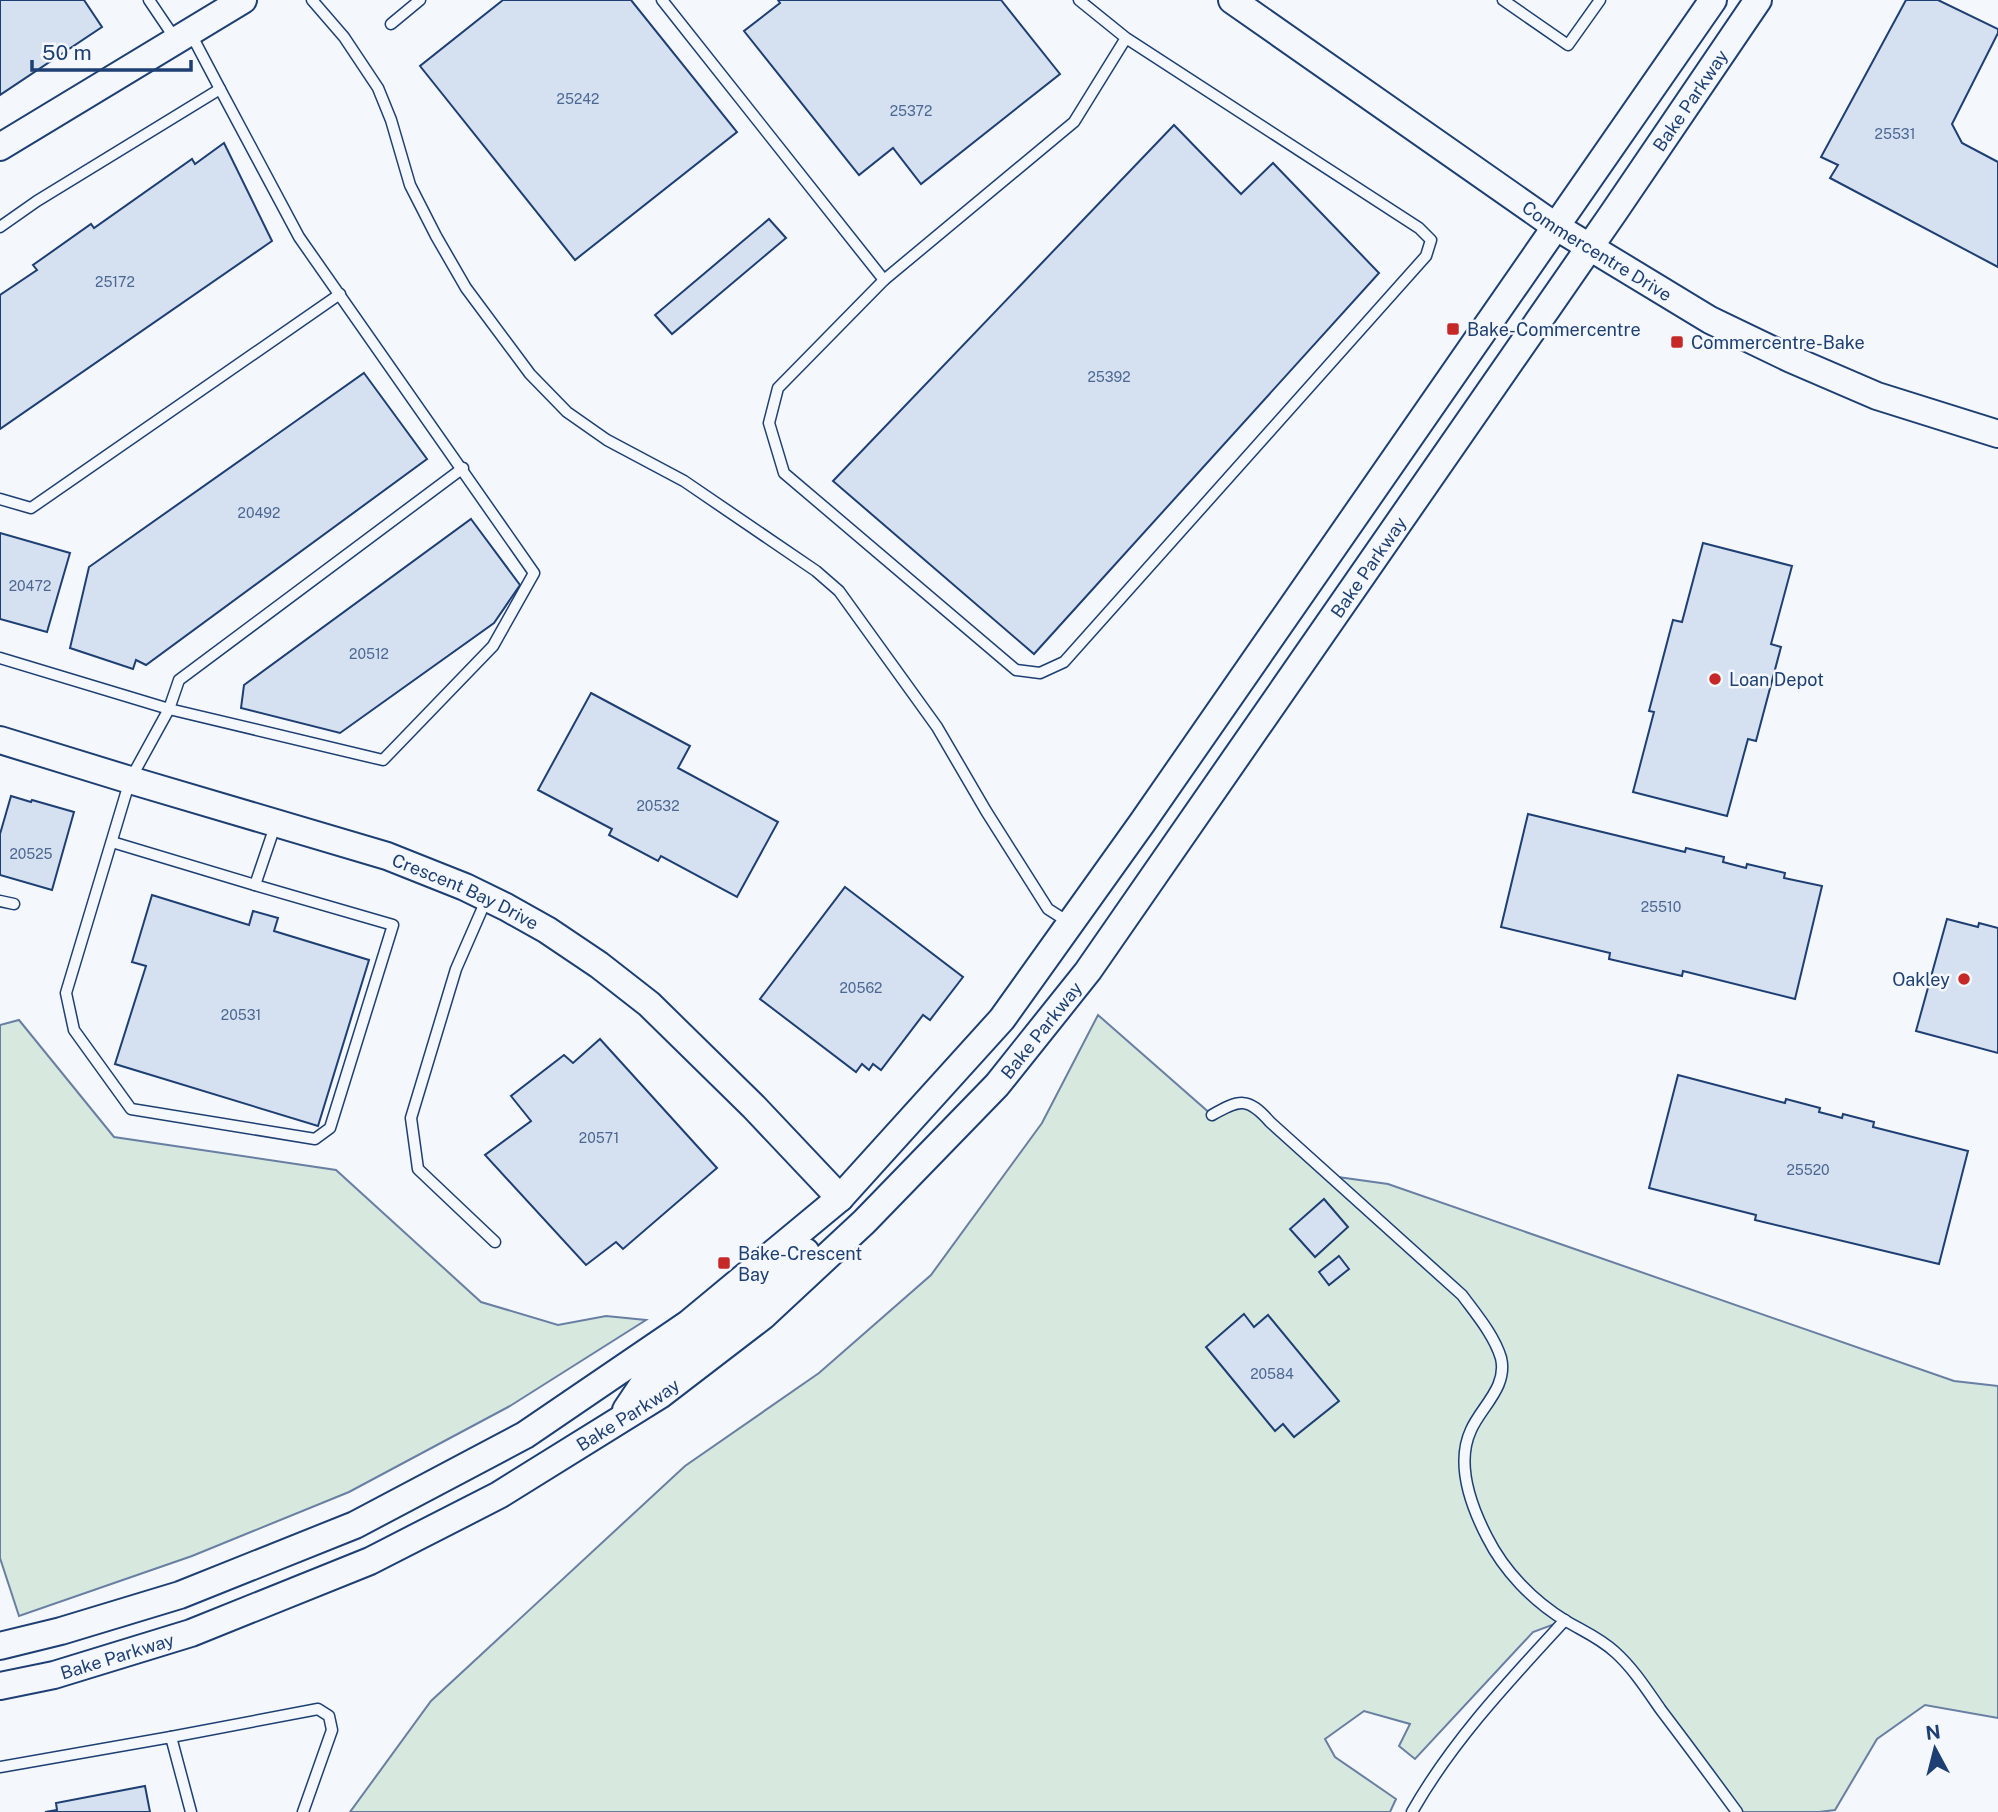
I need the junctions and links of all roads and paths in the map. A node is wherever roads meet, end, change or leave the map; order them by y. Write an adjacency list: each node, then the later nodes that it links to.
1 (149, 0): 13 (lane)
2 (243, 0): 13 (main road)
3 (312, 0): 35 (lane)
4 (420, 0): 12 (lane)
5 (662, 0): 20 (lane)
6 (1079, 0): 14 (lane)
7 (1232, 0): 17 (main road, Commercentre Drive)
8 (1503, 0): 9 (lane)
9 (1600, 0)
10 (1713, 0): 17 (main road)
11 (1758, 0): 19 (main road, Bake Parkway)
12 (391, 24)
13 (183, 36): 15 (lane); 16 (main road)
14 (1126, 38): 20 (lane); 20 (lane)
15 (220, 89): 18 (lane); 21 (lane)
16 (0, 147)
17 (1555, 226): 19 (main road, Commercentre Drive); 35 (main road)
18 (0, 227)
19 (1588, 247): 22 (main road, Commercentre Drive); 39 (main road, Bake Parkway)
20 (884, 280)
21 (340, 295): 23 (lane); 24 (lane)
22 (1998, 434)
23 (463, 468): 26 (lane); 26 (lane)
24 (0, 499)
25 (0, 659): 26 (lane)
26 (169, 709): 28 (lane)
27 (0, 740): 28 (main road, Crescent Bay Drive)
28 (130, 780): 29 (main road, Crescent Bay Drive); 30 (lane)
29 (276, 823): 31 (lane); 32 (main road, Crescent Bay Drive)
30 (112, 842): 31 (lane); 31 (lane)
31 (255, 886)
32 (487, 898): 37 (main road, Crescent Bay Drive); 38 (lane)
33 (0, 901): 34 (lane)
34 (14, 904)
35 (1070, 924): 37 (main road)
36 (1212, 1115): 40 (lane)
37 (840, 1198): 39 (main road); 41 (main road)
38 (495, 1242)
39 (619, 1420): 42 (main road, Bake Parkway)
40 (1565, 1620): 47 (lane); 48 (lane)
41 (0, 1646)
42 (0, 1686)
43 (171, 1737): 44 (lane); 45 (lane); 46 (lane)
44 (0, 1766)
45 (191, 1812)
46 (303, 1812)
47 (1412, 1812)
48 (1737, 1812)

